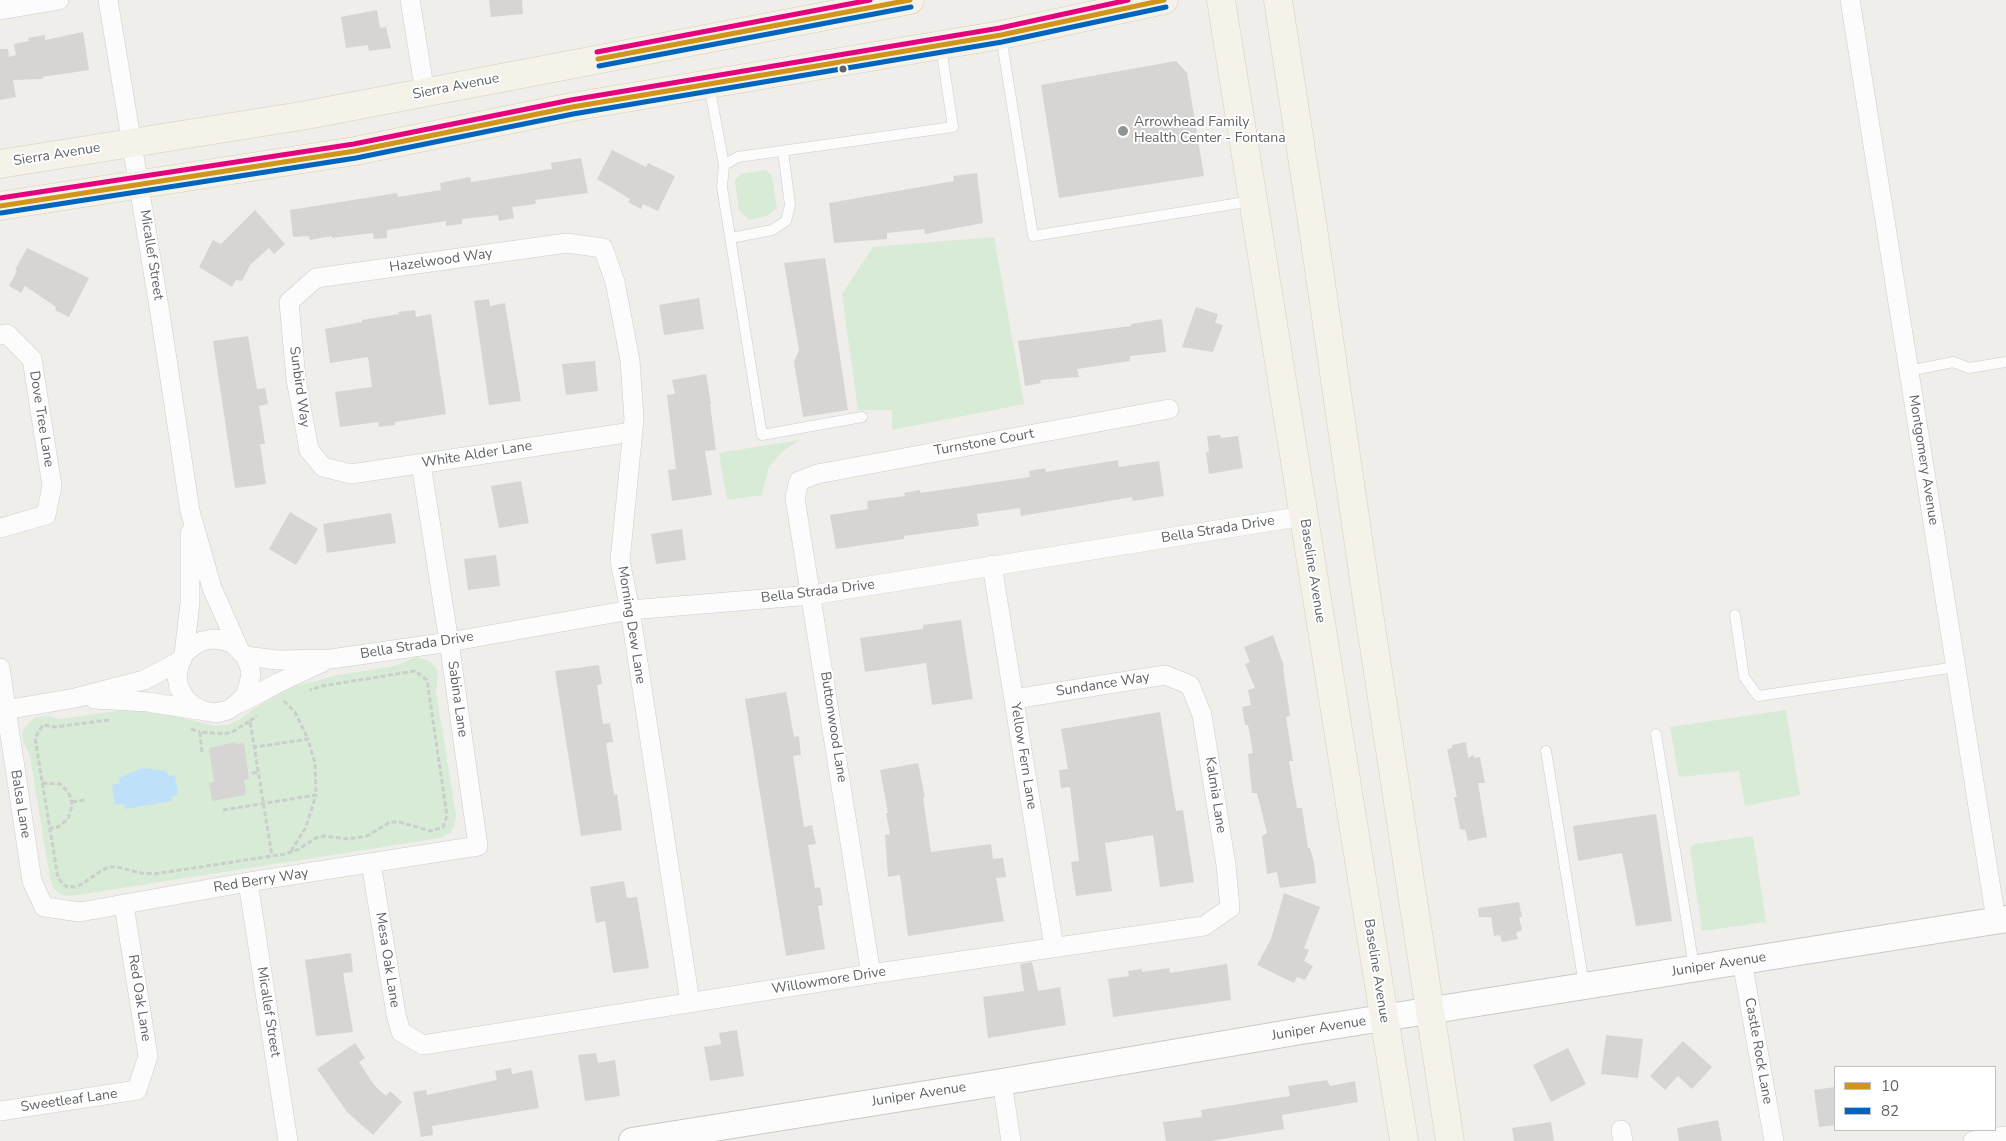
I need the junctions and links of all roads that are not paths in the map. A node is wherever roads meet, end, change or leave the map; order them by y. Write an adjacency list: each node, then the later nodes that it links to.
1 (59, 0): 9 (street)
2 (108, 0): 14 (street, Micallef Street)
3 (410, 0): 13 (street)
4 (910, 0): 13 (main road, Sierra Avenue)
5 (1164, 0): 10 (main road)
6 (1221, 0): 19 (main road, Baseline Avenue)
7 (1278, 0): 67 (main road)
8 (1850, 0): 26 (street, Montgomery Avenue)
9 (0, 10)
10 (1001, 36): 11 (main road); 19 (lane)
11 (941, 46): 12 (main road); 15 (lane)
12 (709, 84): 17 (lane); 18 (main road)
13 (425, 93): 14 (main road, Sierra Avenue)
14 (132, 143): 16 (main road, Sierra Avenue); 18 (street, Micallef Street)
15 (783, 151): 17 (lane); 21 (lane)
16 (0, 164)
17 (724, 165): 21 (lane)
18 (139, 185): 20 (main road); 33 (street, Micallef Street)
19 (1254, 200): 34 (main road, Baseline Avenue)
20 (0, 206)
21 (731, 238): 28 (lane)
22 (602, 248): 23 (street, Hazelwood Way); 29 (street, Morning Dew Lane)
23 (289, 302): 31 (street, Sunbird Way)
24 (3, 335): 35 (street, Dove Tree Lane)
25 (2006, 362): 26 (lane)
26 (1909, 372): 44 (street, Montgomery Avenue)
27 (1169, 409): 32 (street, Turnstone Court)
28 (862, 417)
29 (632, 432): 30 (street, White Alder Lane); 38 (street, Morning Dew Lane)
30 (421, 464): 31 (street, White Alder Lane); 40 (street, Sabina Lane)
31 (323, 467)
32 (799, 480): 37 (street, Buttonwood Lane)
33 (190, 511): 41 (street, Micallef Street); 42 (street, Micallef Street)
34 (1304, 516): 36 (street, Bella Strada Drive); 68 (main road, Baseline Avenue)
35 (0, 528)
36 (992, 565): 37 (street, Bella Strada Drive); 48 (street, Yellow Fern Lane)
37 (812, 595): 38 (street, Bella Strada Drive); 64 (street, Buttonwood Lane)
38 (630, 610): 40 (street, Bella Strada Drive); 66 (street, Morning Dew Lane)
39 (1735, 615): 44 (lane)
40 (449, 642): 43 (street, Bella Strada Drive); 54 (street, Sabina Lane)
41 (242, 652): 42 (street); 43 (street, Bella Strada Drive); 49 (street)
42 (183, 657): 47 (street); 51 (street)
43 (331, 659): 49 (street, Bella Strada Drive)
44 (1956, 667): 60 (street, Montgomery Avenue)
45 (0, 668): 50 (street, Balsa Lane)
46 (1190, 685): 48 (street, Sundance Way); 59 (street, Kalmia Lane)
47 (75, 698): 50 (street); 51 (street)
48 (1014, 699): 61 (street, Yellow Fern Lane)
49 (238, 703): 51 (street)
50 (3, 711): 58 (street, Balsa Lane)
51 (204, 711)
52 (1656, 734): 63 (lane)
53 (1546, 751): 65 (lane)
54 (478, 846): 55 (street, Red Berry Way)
55 (371, 863): 56 (street, Red Berry Way); 69 (street, Mesa Oak Lane)
56 (248, 882): 57 (street, Red Berry Way); 75 (street, Micallef Street)
57 (124, 905): 58 (street, Red Berry Way); 71 (street, Red Oak Lane)
58 (44, 907)
59 (1230, 908): 61 (street, Willowmore Drive)
60 (2001, 919): 62 (street, Juniper Avenue)
61 (1054, 947): 64 (street, Willowmore Drive)
62 (1742, 961): 63 (street, Juniper Avenue); 80 (street, Castle Rock Lane)
63 (1694, 968): 65 (street, Juniper Avenue)
64 (871, 974): 66 (street, Willowmore Drive)
65 (1585, 986): 67 (street, Juniper Avenue)
66 (690, 1002): 69 (street, Willowmore Drive)
67 (1431, 1011): 68 (street, Juniper Avenue); 79 (main road)
68 (1383, 1019): 70 (street, Juniper Avenue); 78 (main road, Baseline Avenue)
69 (423, 1045)
70 (1002, 1082): 73 (street, Juniper Avenue); 77 (street)
71 (137, 1090): 72 (street, Sweetleaf Lane)
72 (0, 1111)
73 (735, 1133): 76 (street, Juniper Avenue)
74 (2006, 1136): 81 (street)
75 (288, 1141)
76 (632, 1141)
77 (1011, 1141)
78 (1404, 1141)
79 (1450, 1141)
80 (1774, 1141)
81 (1973, 1141)

